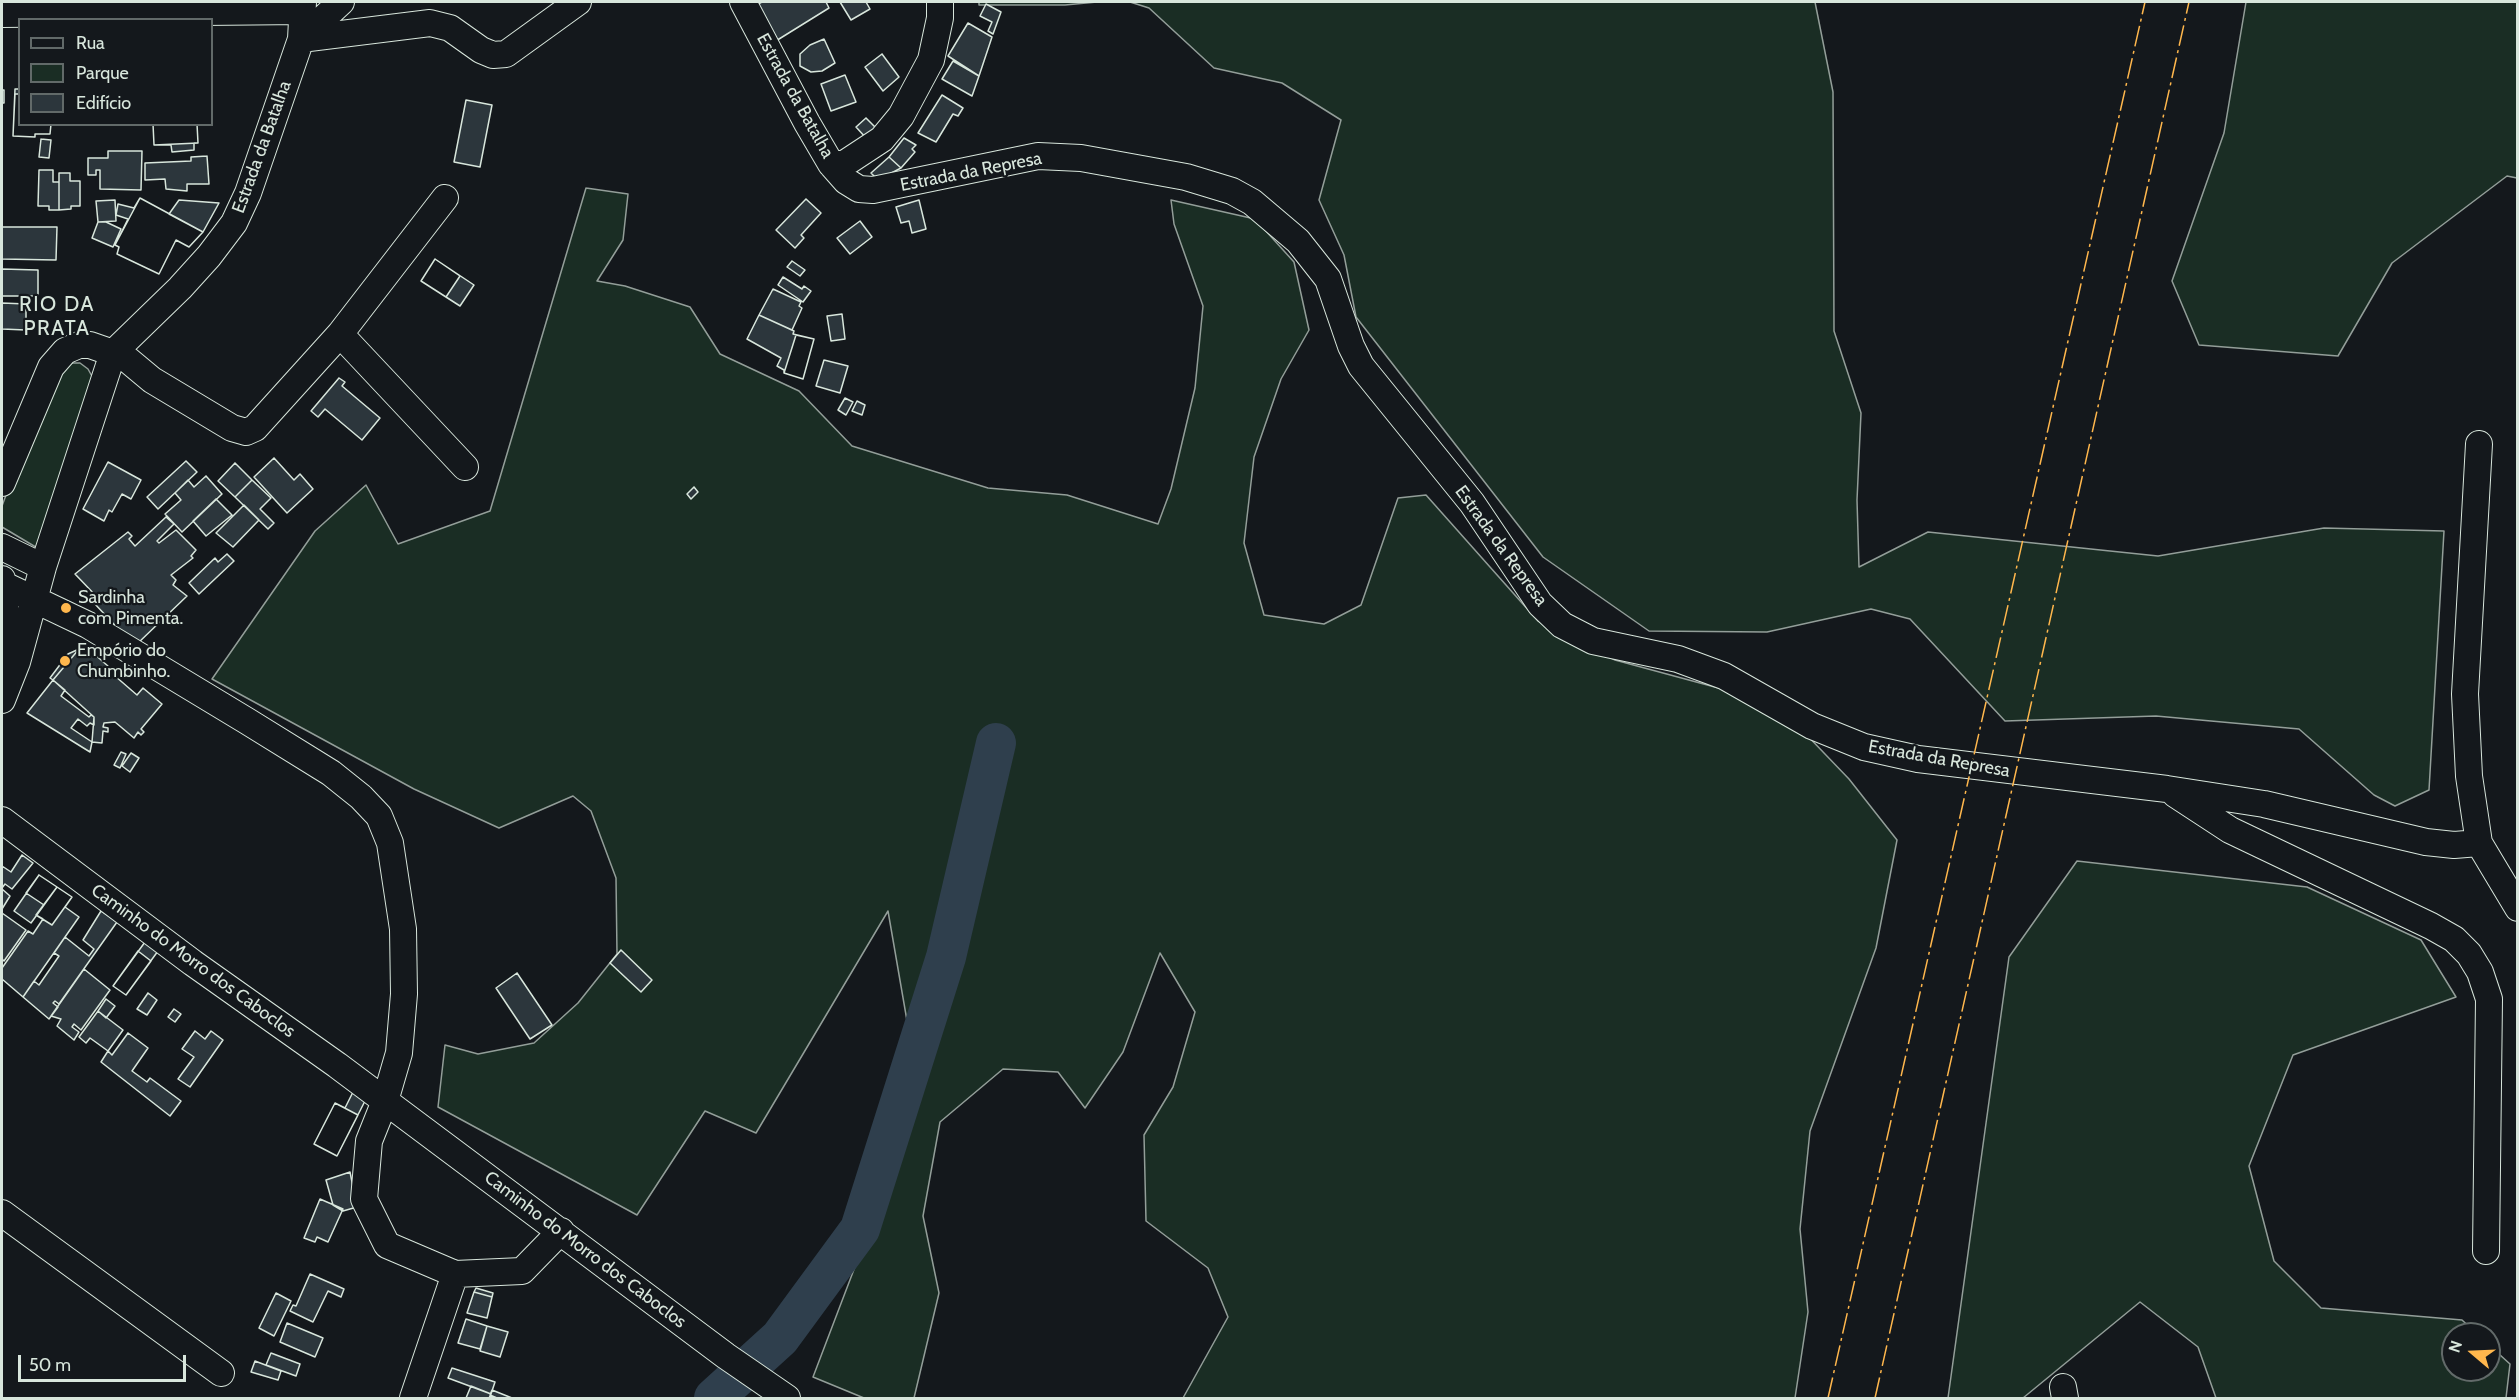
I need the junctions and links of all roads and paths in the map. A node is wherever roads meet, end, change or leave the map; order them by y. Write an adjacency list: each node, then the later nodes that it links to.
1 (341, 2): 7 (street, Estrada da Batalha)
2 (578, 2): 7 (street)
3 (743, 2): 8 (street, Estrada da Batalha)
4 (940, 2): 8 (street, Estrada da Batalha)
5 (303, 6): 6 (street); 7 (street, Estrada da Batalha)
6 (2, 14)
7 (301, 39): 11 (street, Estrada da Batalha)
8 (831, 164): 21 (street, Estrada da Represa)
9 (445, 198): 10 (street)
10 (340, 334): 11 (street); 13 (street)
11 (114, 352): 14 (street); 16 (street, Estrada da Batalha)
12 (2479, 444): 23 (street)
13 (465, 467)
14 (2, 483)
15 (2, 547): 16 (street)
16 (44, 567): 18 (street, Estrada da Batalha)
17 (3, 582): 18 (street); 19 (street)
18 (35, 600): 20 (street, Estrada da Batalha); 25 (street)
19 (2, 655)
20 (2, 700)
21 (2167, 789): 23 (street, Estrada da Represa); 28 (street)
22 (2, 820): 25 (street, Caminho do Morro dos Caboclos)
23 (2479, 843): 24 (street)
24 (2517, 908)
25 (385, 1101): 27 (street, Caminho do Morro dos Caboclos); 29 (street)
26 (2, 1213): 30 (street)
27 (561, 1231): 29 (street); 32 (street, Caminho do Morro dos Caboclos)
28 (2486, 1251)
29 (455, 1274): 31 (street)
30 (221, 1373)
31 (413, 1398)
32 (786, 1398)

